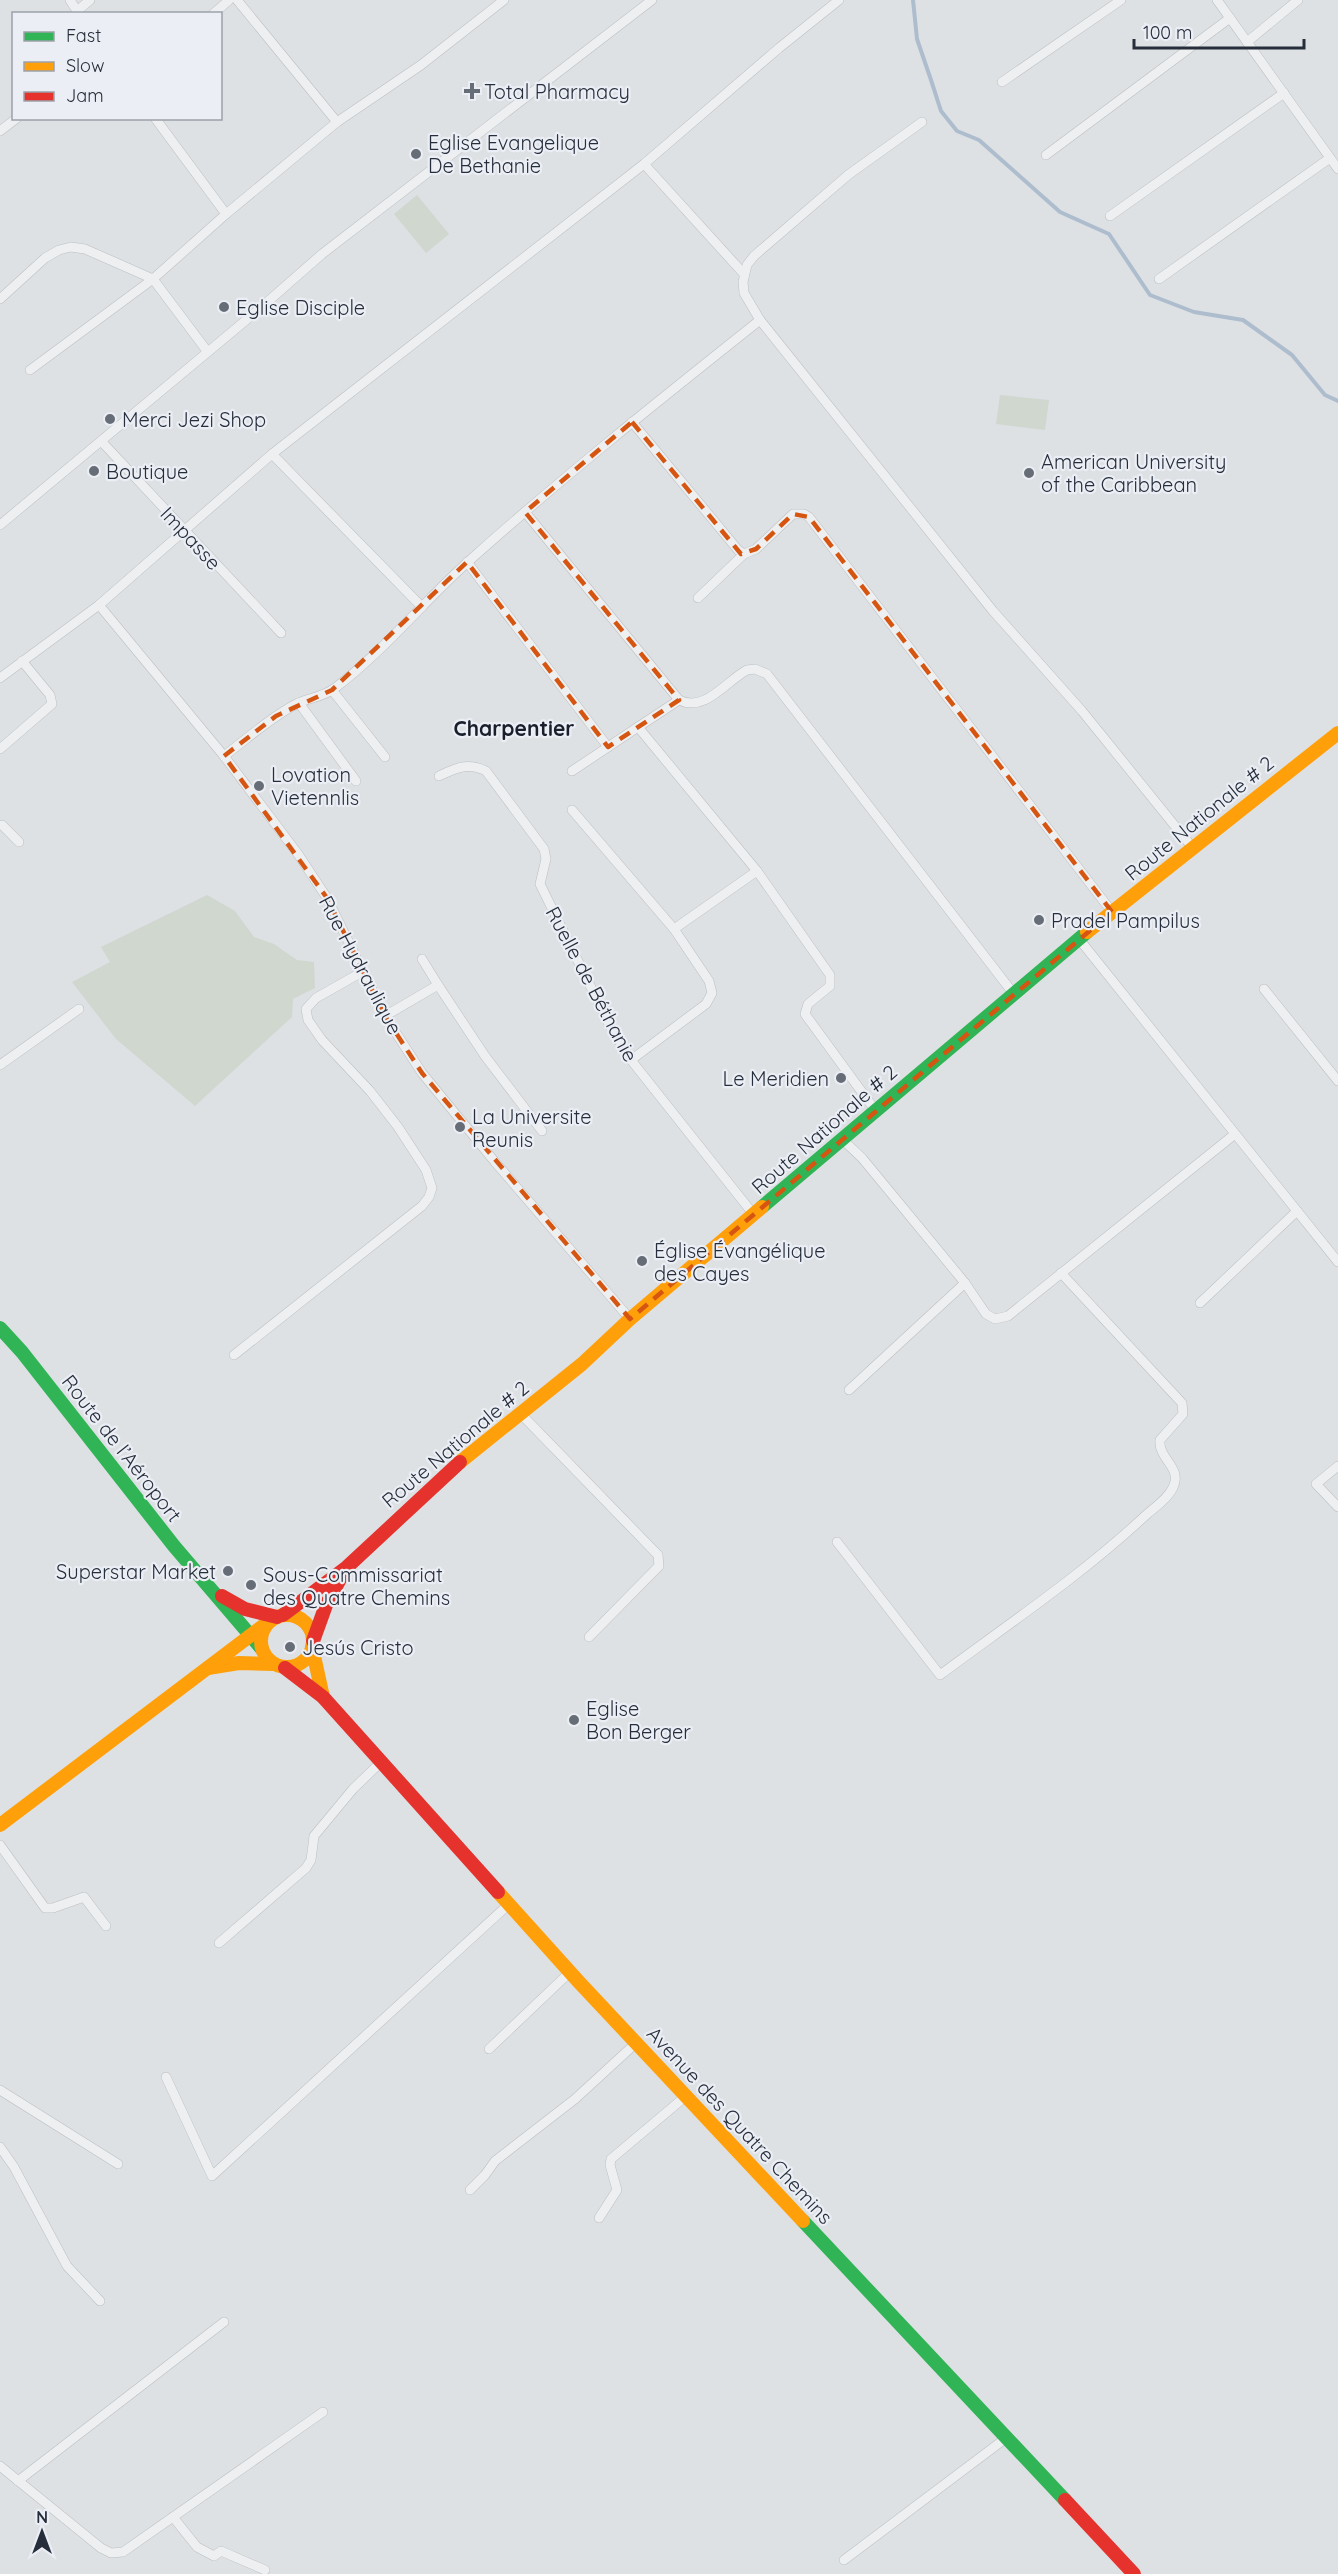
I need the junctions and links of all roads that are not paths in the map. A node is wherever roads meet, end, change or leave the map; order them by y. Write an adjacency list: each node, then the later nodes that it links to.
1 (70, 0): 11 (street)
2 (90, 0): 11 (street)
3 (229, 0): 12 (street)
4 (237, 0): 19 (street)
5 (504, 0): 19 (street)
6 (652, 0): 33 (street)
7 (839, 0): 24 (street)
8 (1121, 0): 15 (street)
9 (1217, 0): 13 (street)
10 (1298, 0): 14 (street)
11 (78, 12)
12 (215, 12)
13 (1230, 18): 14 (street); 22 (street)
14 (1247, 42): 16 (street)
15 (1002, 82)
16 (1284, 93): 23 (street); 27 (street)
17 (14, 120): 21 (street)
18 (156, 120): 26 (street)
19 (338, 122): 26 (street)
20 (922, 122): 28 (street)
21 (0, 131)
22 (1046, 155)
23 (1330, 158): 25 (street); 30 (street)
24 (644, 164): 28 (street); 37 (street)
25 (1338, 169)
26 (226, 214): 29 (street)
27 (1110, 216)
28 (744, 274): 32 (street)
29 (153, 279): 31 (street); 33 (street); 34 (street)
30 (1159, 279)
31 (0, 299)
32 (760, 320): 35 (street); 64 (street)
33 (207, 351): 36 (street)
34 (30, 370)
35 (632, 422): 38 (street); 41 (street)
36 (102, 442): 39 (street); 40 (street, Impasse)
37 (272, 454): 40 (street); 45 (street)
38 (525, 512): 42 (street); 50 (street)
39 (0, 525)
40 (185, 532): 44 (street); 46 (street, Impasse)
41 (744, 554): 43 (street); 66 (street)
42 (467, 562): 45 (street); 55 (street)
43 (698, 598)
44 (99, 605): 47 (street); 56 (street, Rue Hydraulique)
45 (422, 607): 49 (street)
46 (281, 633)
47 (22, 661): 48 (street); 54 (street)
48 (0, 678)
49 (332, 690): 51 (street); 57 (street)
50 (679, 700): 52 (street); 73 (street)
51 (299, 703): 56 (street); 60 (street)
52 (638, 727): 55 (street); 65 (street)
53 (1338, 733): 64 (main road, Route Nationale # 2)
54 (2, 743)
55 (608, 747): 58 (street)
56 (224, 756): 70 (street, Rue Hydraulique)
57 (386, 757)
58 (572, 771)
59 (439, 776): 76 (street, Ruelle de Béthanie)
60 (356, 781)
61 (572, 810): 67 (street)
62 (1, 825): 63 (street)
63 (19, 842)
64 (1192, 847): 66 (main road, Route Nationale # 2)
65 (758, 872): 67 (street); 79 (street)
66 (1112, 912): 68 (main road, Route Nationale # 2)
67 (674, 929): 76 (street)
68 (1079, 939): 73 (main road, Route Nationale # 2); 81 (street)
69 (422, 958): 71 (street)
70 (362, 972): 75 (street, Rue Hydraulique); 91 (street)
71 (438, 985): 75 (street); 80 (street)
72 (1264, 988): 78 (street)
73 (1013, 993): 79 (main road, Route Nationale # 2)
74 (79, 1009): 77 (street)
75 (386, 1016): 89 (street, Rue Hydraulique)
76 (631, 1060): 84 (street, Ruelle de Béthanie)
77 (0, 1065)
78 (1338, 1081)
79 (875, 1110): 82 (main road, Route Nationale # 2)
80 (542, 1131)
81 (1235, 1134): 83 (street); 86 (street)
82 (842, 1139): 84 (main road, Route Nationale # 2); 87 (street)
83 (1297, 1211): 85 (street); 88 (street)
84 (754, 1215): 89 (main road, Route Nationale # 2)
85 (1338, 1262)
86 (1061, 1273): 87 (street); 96 (street)
87 (965, 1283): 92 (street)
88 (1200, 1303)
89 (630, 1319): 93 (main road, Route Nationale # 2)
90 (0, 1328): 98 (main road, Route de l’Aéroport)
91 (234, 1355)
92 (849, 1390)
93 (520, 1413): 97 (main road, Route Nationale # 2); 101 (street)
94 (1338, 1466): 95 (street)
95 (1338, 1507)
96 (837, 1542)
97 (347, 1567): 99 (main road, Route Nationale # 2); 102 (main road, Route Nationale # 2)
98 (214, 1592): 99 (main road, Route de l’Aéroport); 100 (main road, Route de l’Aéroport)
99 (277, 1617): 100 (main road, Route Nationale # 2); 102 (main road); 103 (main road)
100 (250, 1635): 103 (main road, Route de l’Aéroport); 105 (main road, Route Nationale # 2)
101 (588, 1637)
102 (312, 1644): 104 (main road); 106 (main road, Avenue des Quatre Chemins)
103 (262, 1649): 104 (main road)
104 (279, 1666): 105 (main road); 106 (main road, Avenue des Quatre Chemins)
105 (206, 1668): 108 (main road, Route Nationale # 2)
106 (323, 1696): 107 (main road, Avenue des Quatre Chemins)
107 (382, 1761): 110 (main road, Avenue des Quatre Chemins); 112 (street)
108 (0, 1825)
109 (0, 1845): 111 (street)
110 (509, 1904): 113 (main road, Avenue des Quatre Chemins); 116 (street)
111 (106, 1926)
112 (219, 1943)
113 (570, 1972): 114 (main road, Avenue des Quatre Chemins); 115 (street)
114 (636, 2043): 118 (main road, Avenue des Quatre Chemins); 121 (street)
115 (489, 2049)
116 (166, 2077)
117 (0, 2090): 120 (street)
118 (686, 2096): 122 (street); 126 (main road, Avenue des Quatre Chemins)
119 (0, 2147): 123 (street)
120 (118, 2164)
121 (470, 2190)
122 (599, 2218)
123 (100, 2301)
124 (224, 2322): 128 (street)
125 (323, 2412): 129 (street)
126 (1006, 2438): 130 (street); 132 (main road, Avenue des Quatre Chemins)
127 (0, 2466): 128 (street)
128 (18, 2481): 129 (street)
129 (173, 2517): 131 (street)
130 (844, 2560)
131 (265, 2570)
132 (1134, 2574)

